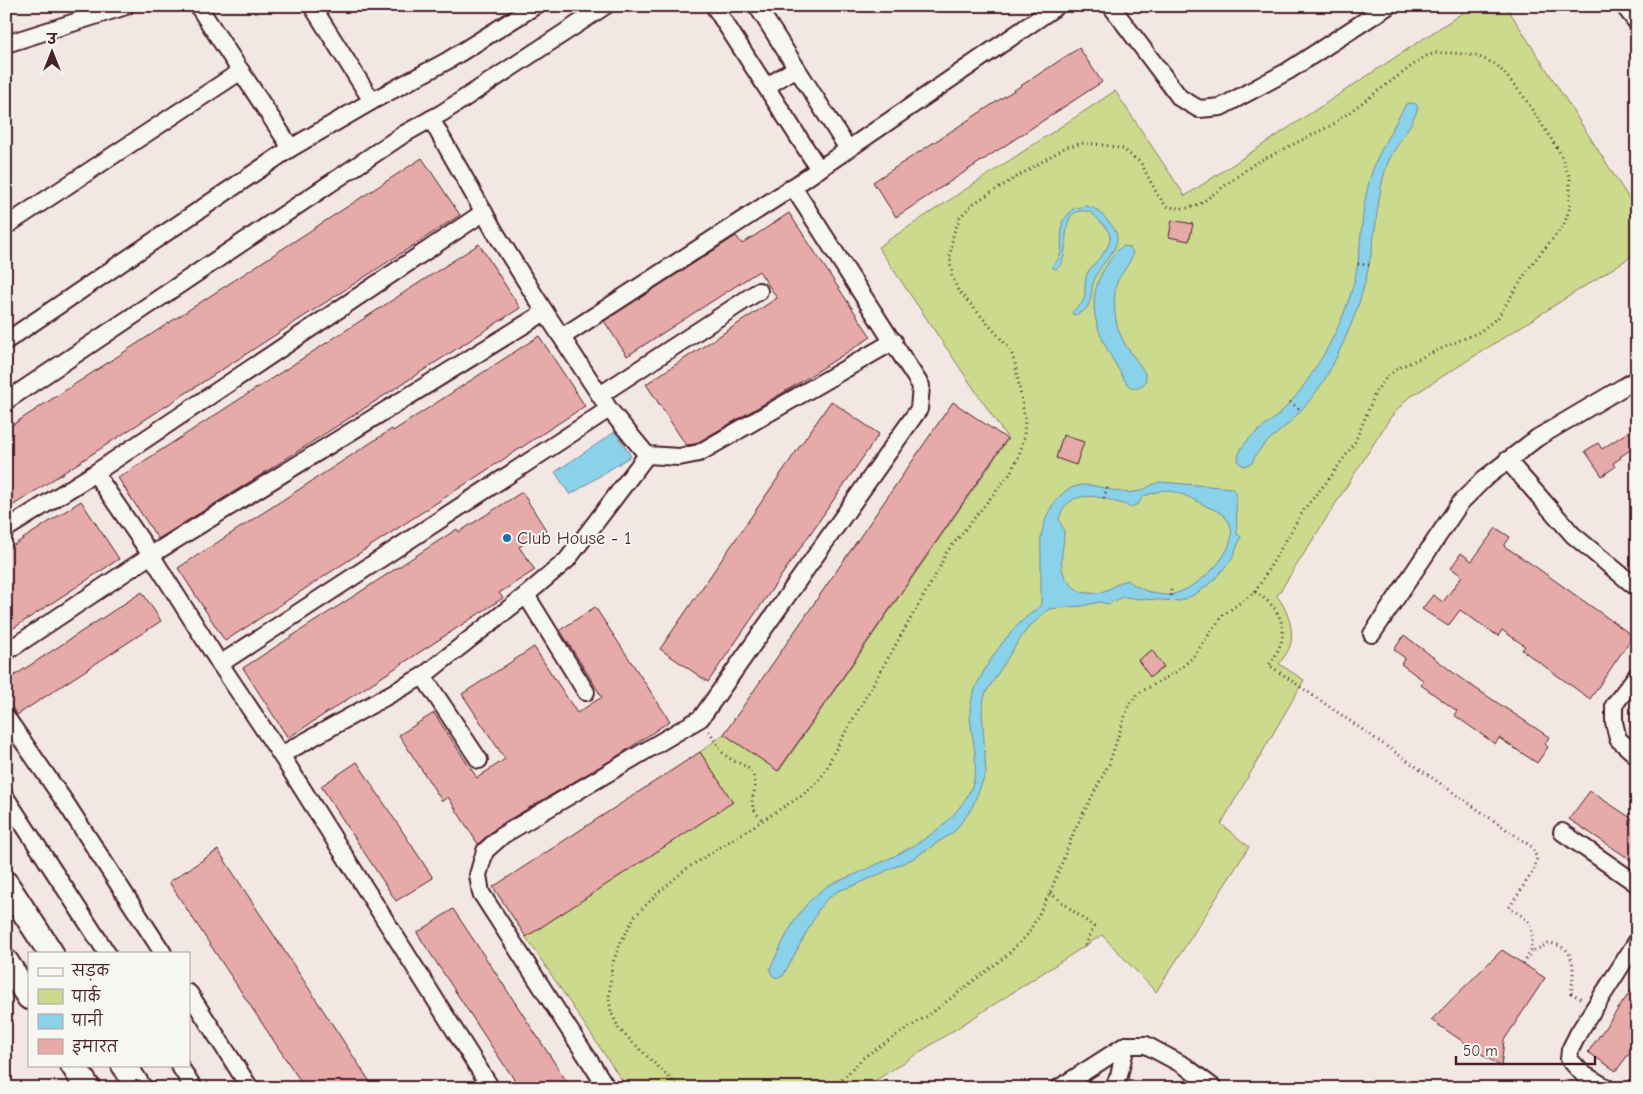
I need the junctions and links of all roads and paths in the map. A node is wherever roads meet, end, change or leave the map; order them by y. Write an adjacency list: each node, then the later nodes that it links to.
1 (126, 6): 13 (street)
2 (198, 6): 15 (street)
3 (312, 6): 17 (street)
4 (535, 6): 17 (street)
5 (606, 6): 18 (street)
6 (714, 6): 16 (street)
7 (757, 6): 14 (street)
8 (1057, 6): 20 (street)
9 (1111, 6): 10 (street)
10 (1388, 6)
11 (1624, 6): 12 (street)
12 (1637, 23)
13 (6, 44)
14 (796, 68): 16 (street); 20 (street)
15 (241, 71): 19 (street); 24 (street)
16 (766, 87): 21 (street)
17 (372, 101): 19 (street)
18 (431, 119): 23 (street); 34 (street)
19 (292, 148): 30 (street)
20 (848, 150): 21 (street)
21 (819, 169): 22 (street)
22 (793, 187): 29 (street); 31 (street)
23 (484, 212): 28 (street); 40 (street)
24 (6, 226)
25 (1358, 264): 26 (path)
26 (1369, 265)
27 (758, 291): 33 (street)
28 (545, 312): 29 (street); 44 (street)
29 (562, 337): 33 (street)
30 (6, 341)
31 (894, 341): 38 (street); 57 (street)
32 (1637, 379): 39 (street)
33 (600, 395): 36 (street)
34 (6, 401)
35 (1290, 402): 37 (path)
36 (609, 409): 38 (street); 52 (street)
37 (1301, 410)
38 (647, 455): 48 (street)
39 (1508, 460): 45 (street); 50 (street)
40 (95, 473): 43 (street); 44 (street)
41 (1108, 486): 42 (path)
42 (1104, 498)
43 (6, 529)
44 (151, 555): 51 (street); 52 (street)
45 (1637, 588)
46 (1171, 590): 49 (path)
47 (1255, 592): 62 (path); 66 (path); 72 (path)
48 (526, 595): 54 (street); 55 (street)
49 (1171, 601)
50 (1372, 634)
51 (6, 652)
52 (220, 664): 58 (street)
53 (1637, 675): 59 (street)
54 (424, 676): 58 (street); 60 (street)
55 (586, 692)
56 (6, 717): 71 (street)
57 (701, 718): 62 (path); 87 (street)
58 (281, 754): 86 (street)
59 (1637, 756)
60 (479, 760)
61 (6, 798): 70 (street)
62 (763, 821): 88 (path)
63 (1562, 832): 65 (street)
64 (6, 884): 69 (street)
65 (1637, 884)
66 (1050, 893): 68 (path); 89 (path)
67 (1637, 941): 93 (street)
68 (1085, 946)
69 (50, 952)
70 (105, 952)
71 (161, 952)
72 (1532, 952): 74 (path); 77 (path)
73 (6, 962): 75 (street)
74 (1523, 964)
75 (28, 995)
76 (190, 995): 85 (street)
77 (1583, 1000)
78 (1126, 1045): 90 (street); 91 (street); 92 (street)
79 (74, 1066): 82 (street)
80 (125, 1066): 83 (street)
81 (180, 1066): 84 (street)
82 (88, 1088)
83 (139, 1088)
84 (194, 1088)
85 (250, 1088)
86 (491, 1088)
87 (607, 1088)
88 (680, 1088)
89 (834, 1088)
90 (1059, 1088)
91 (1113, 1088)
92 (1214, 1088)
93 (1607, 1088)

